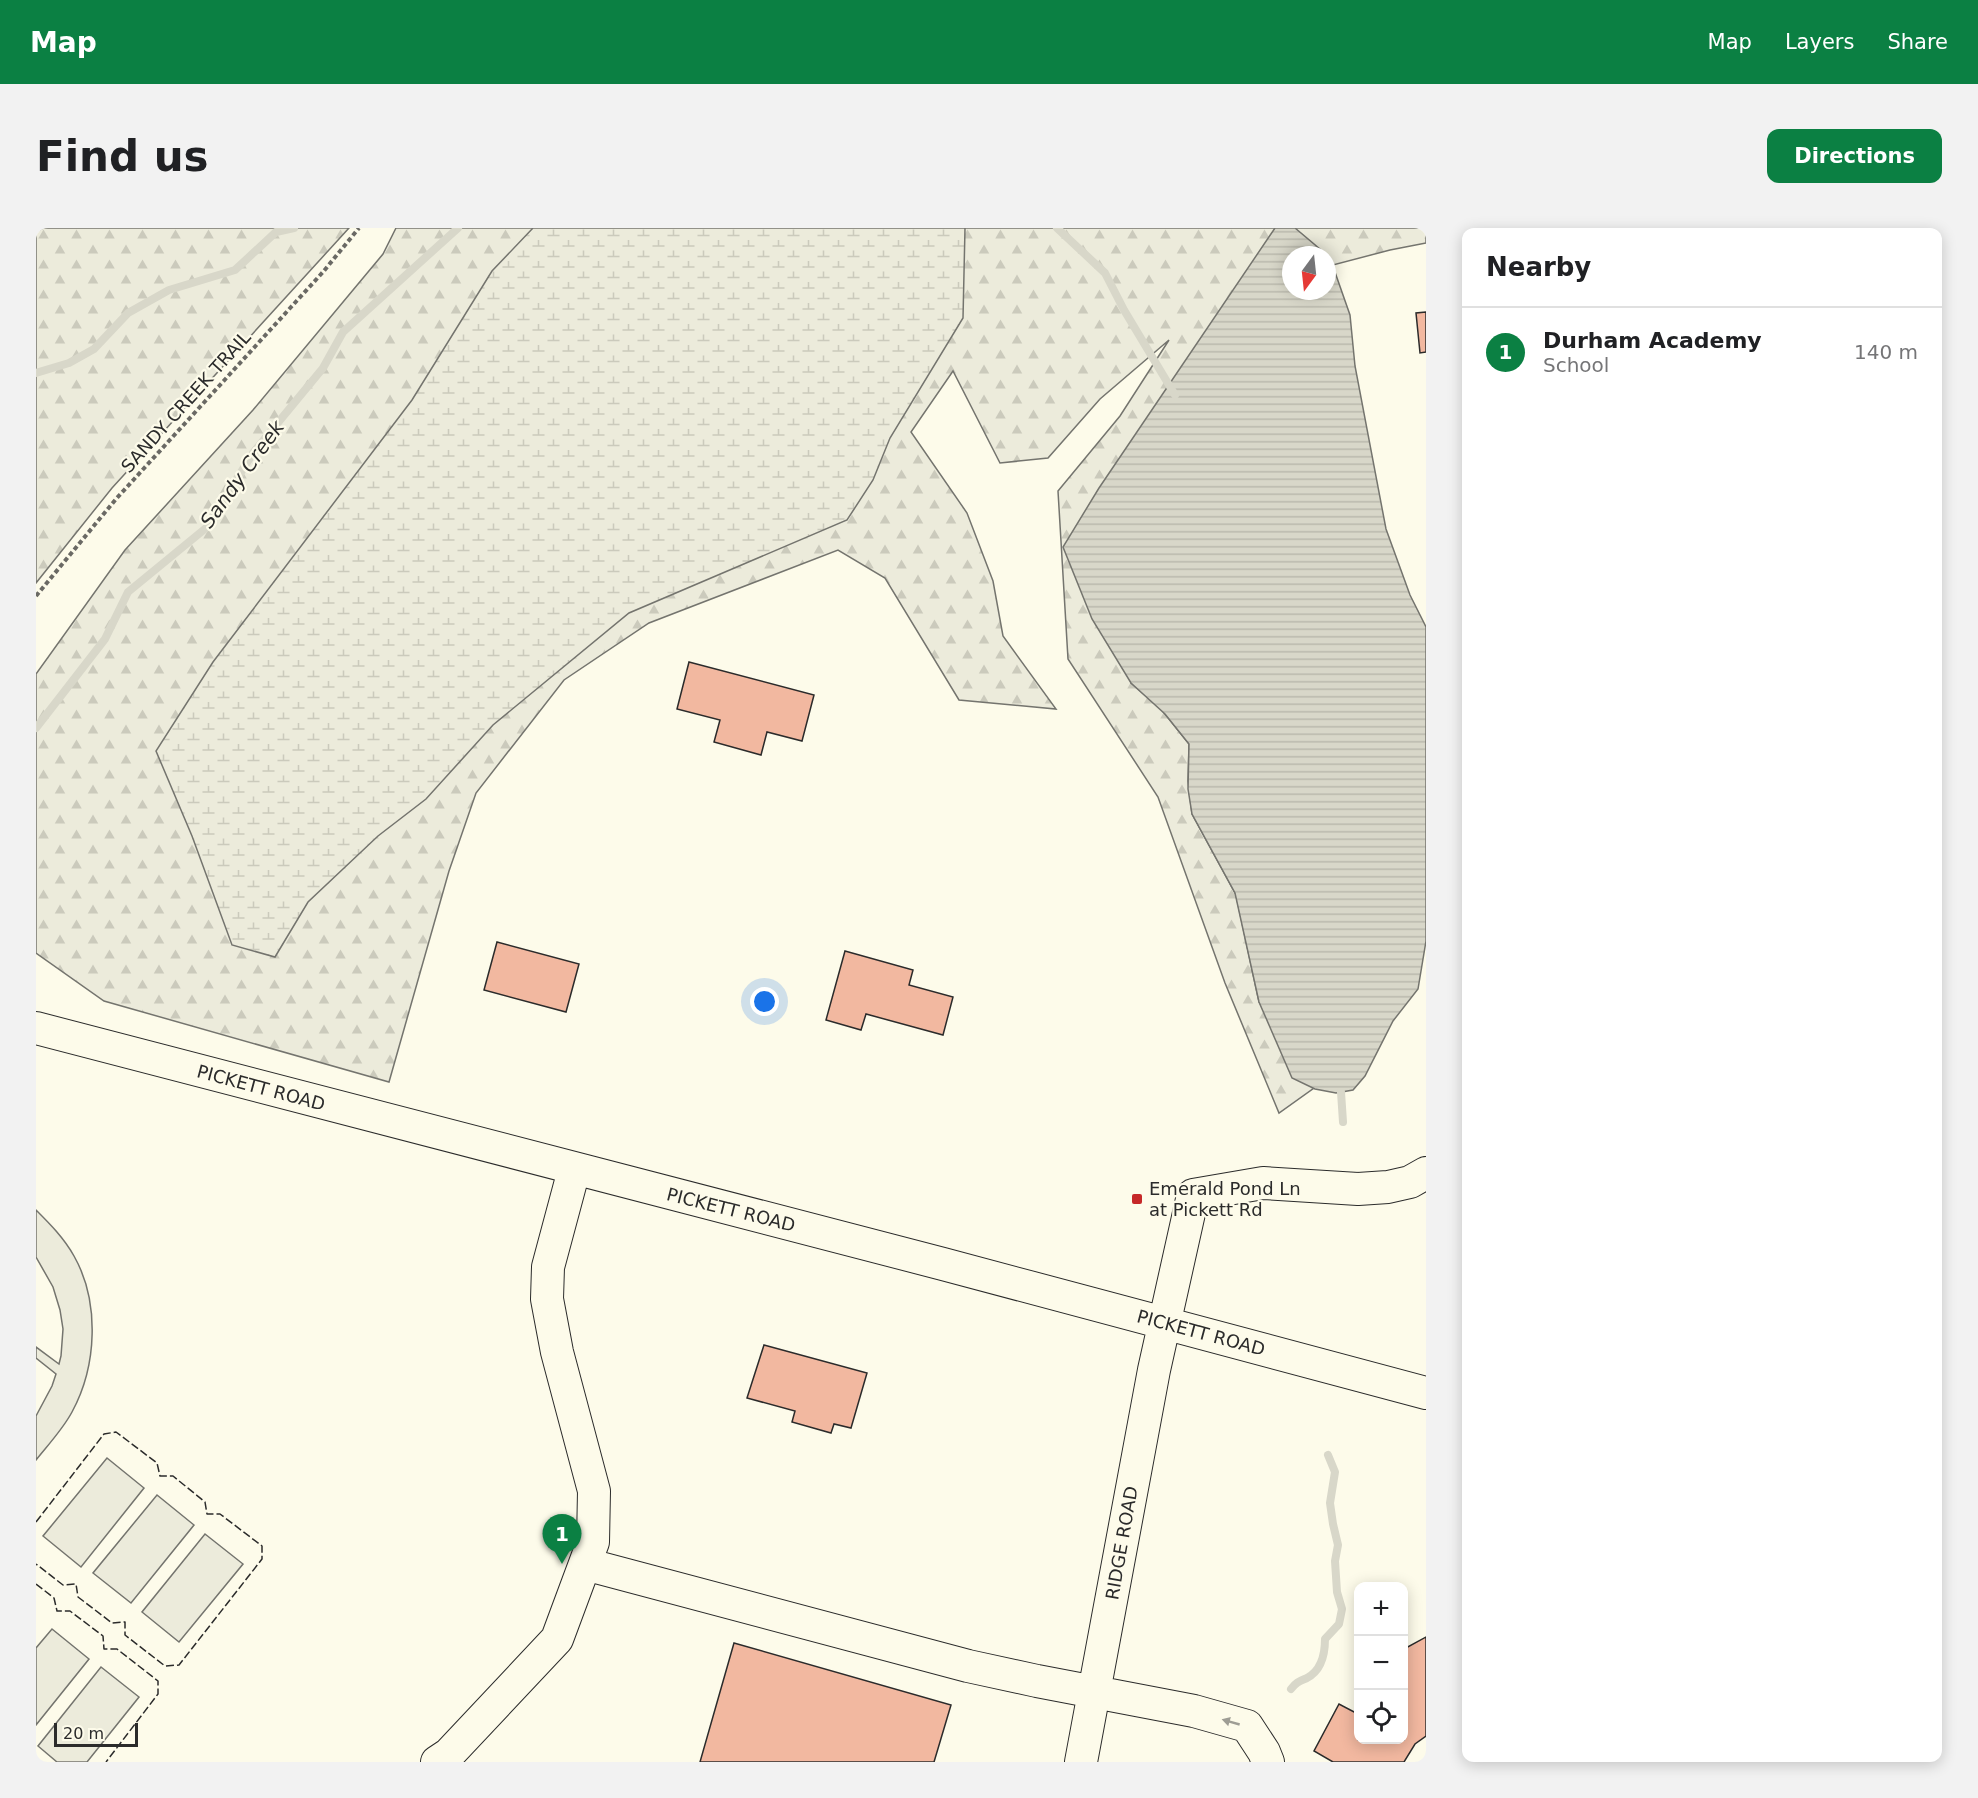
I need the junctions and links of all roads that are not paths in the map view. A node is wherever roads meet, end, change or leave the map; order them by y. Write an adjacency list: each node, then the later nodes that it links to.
1 (36, 1029): 2 (street, PICKETT ROAD)
2 (574, 1170): 4 (street, PICKETT ROAD); 6 (street)
3 (1426, 1173): 4 (street, RIDGE ROAD)
4 (1165, 1323): 5 (street, PICKETT ROAD); 7 (street, RIDGE ROAD)
5 (1426, 1393)
6 (585, 1564): 7 (street); 8 (street)
7 (1094, 1692): 9 (street, RIDGE ROAD); 10 (street, one-way to 7)
8 (437, 1762)
9 (1081, 1762)
10 (1268, 1762)

